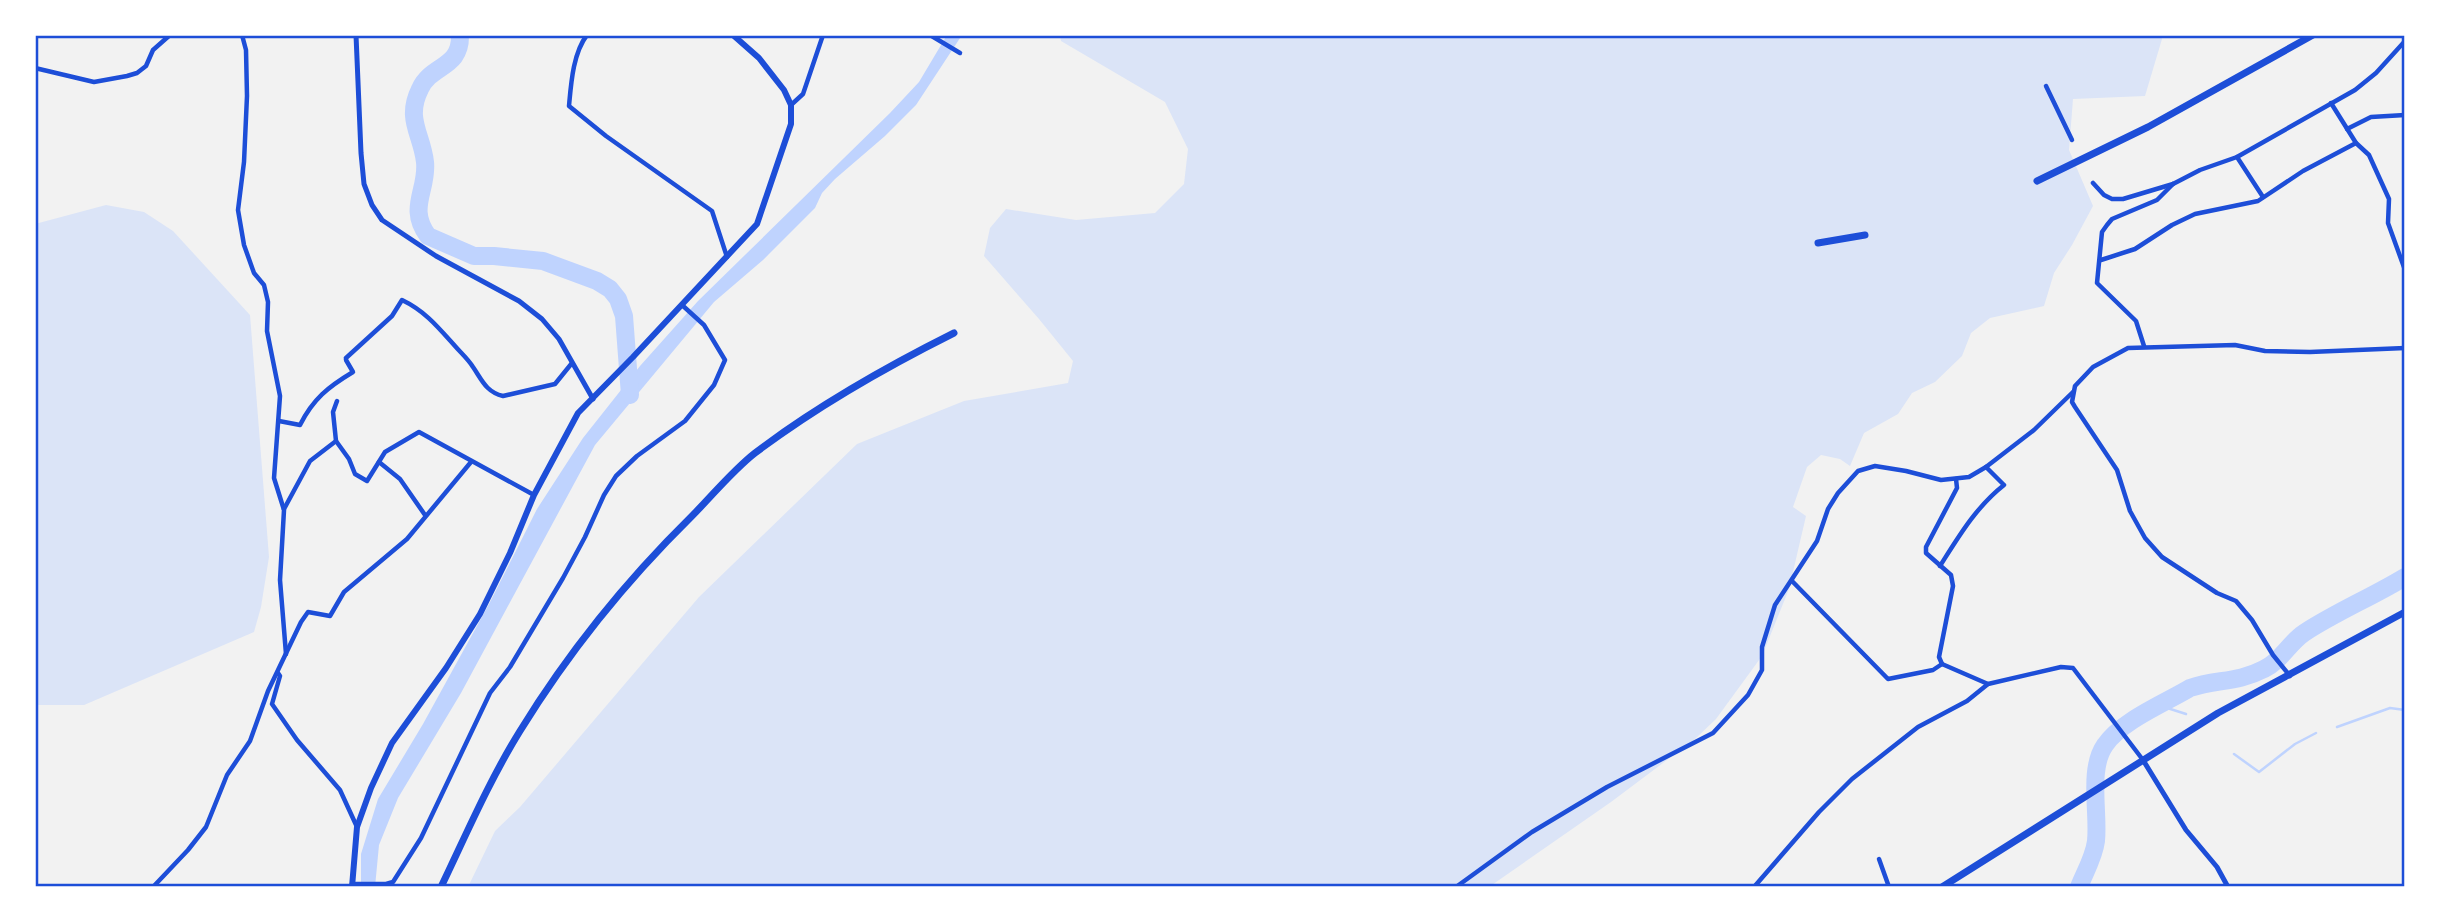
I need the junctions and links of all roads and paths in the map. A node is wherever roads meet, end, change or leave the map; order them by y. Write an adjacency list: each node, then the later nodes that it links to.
1 (170, 35): 11 (street)
2 (242, 35): 37 (street)
3 (356, 35): 33 (street)
4 (587, 35): 26 (street)
5 (733, 35): 14 (main road)
6 (824, 35): 14 (street)
7 (930, 35): 10 (street)
8 (2313, 35): 20 (highway)
9 (2405, 41): 13 (street)
10 (960, 53)
11 (35, 68)
12 (2046, 86): 17 (street)
13 (2331, 103): 16 (street); 19 (street)
14 (790, 105): 26 (main road)
15 (2405, 115): 16 (street)
16 (2347, 128): 18 (street)
17 (2072, 140)
18 (2356, 143): 23 (street); 28 (street)
19 (2237, 157): 22 (street); 23 (street)
20 (2038, 181)
21 (2093, 183): 22 (street)
22 (2173, 184): 27 (street)
23 (2263, 197): 27 (street)
24 (1865, 235): 25 (highway)
25 (1818, 243)
26 (727, 257): 29 (main road)
27 (2101, 260): 31 (street)
28 (2405, 270)
29 (684, 307): 35 (main road); 57 (street)
30 (954, 333): 59 (highway)
31 (2144, 346): 32 (street); 34 (street)
32 (2405, 348)
33 (572, 363): 35 (street); 37 (street)
34 (2073, 392): 41 (street); 52 (street)
35 (593, 399): 43 (main road)
36 (337, 401): 38 (street)
37 (279, 421): 44 (street)
38 (336, 442): 39 (street); 44 (street)
39 (379, 462): 40 (street); 45 (street)
40 (471, 462): 43 (street); 45 (street)
41 (1986, 467): 42 (street); 46 (street)
42 (1956, 479): 46 (street); 47 (street)
43 (534, 495): 55 (main road)
44 (284, 510): 49 (street)
45 (425, 515): 49 (street)
46 (1940, 566): 50 (street)
47 (1793, 581): 50 (street); 60 (street)
48 (2405, 612): 52 (highway)
49 (286, 654): 51 (street)
50 (1942, 664): 53 (street)
51 (277, 672): 55 (street); 58 (street)
52 (2290, 676): 54 (highway)
53 (1988, 684): 54 (street); 61 (street)
54 (2143, 760): 63 (highway); 64 (street)
55 (357, 827): 57 (main road)
56 (1879, 859): 62 (street)
57 (354, 885)
58 (153, 887)
59 (441, 887)
60 (1456, 887)
61 (1754, 887)
62 (1889, 887)
63 (1942, 887)
64 (2228, 887)

